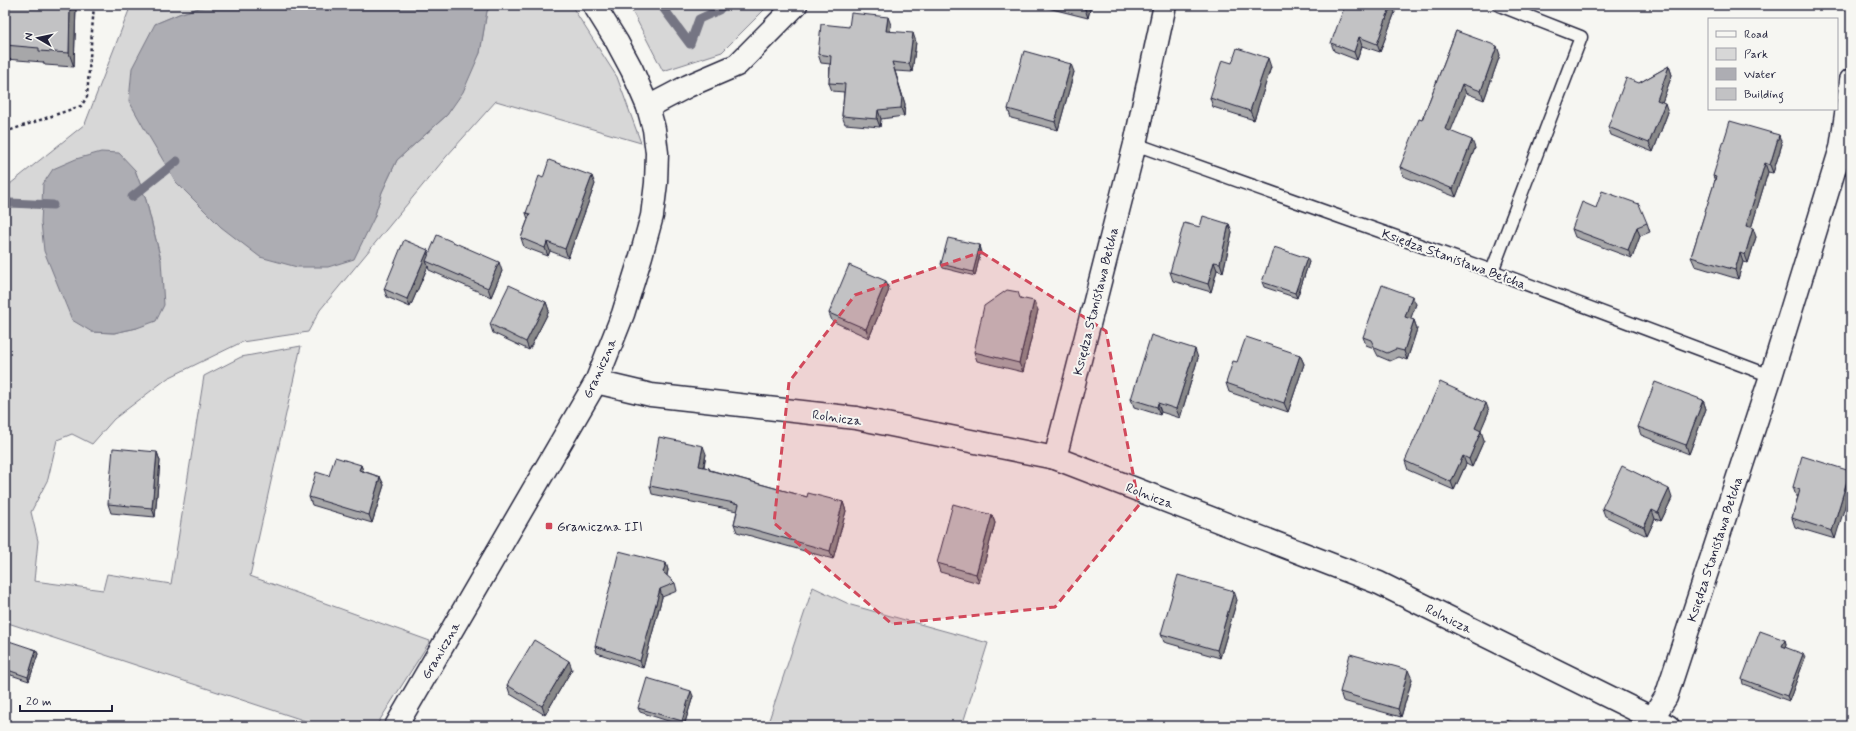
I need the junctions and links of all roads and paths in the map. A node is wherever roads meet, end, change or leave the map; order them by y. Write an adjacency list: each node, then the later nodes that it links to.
1 (94, 5): 8 (path)
2 (594, 5): 7 (street, Graniczna)
3 (796, 5): 7 (street)
4 (1165, 5): 9 (street, Księdza Stanisława Bełcha)
5 (1499, 5): 10 (lane)
6 (1851, 80): 11 (street, Księdza Stanisława Bełcha)
7 (648, 107): 12 (street, Graniczna)
8 (5, 132)
9 (1135, 144): 10 (lane, Księdza Stanisława Bełcha); 13 (street, Księdza Stanisława Bełcha)
10 (1492, 271): 11 (lane, Księdza Stanisława Bełcha)
11 (1771, 376): 14 (street, Księdza Stanisława Bełcha)
12 (596, 382): 13 (street, Rolnicza); 15 (street, Graniczna)
13 (1055, 458): 14 (street, Rolnicza)
14 (1660, 722)
15 (396, 726)

